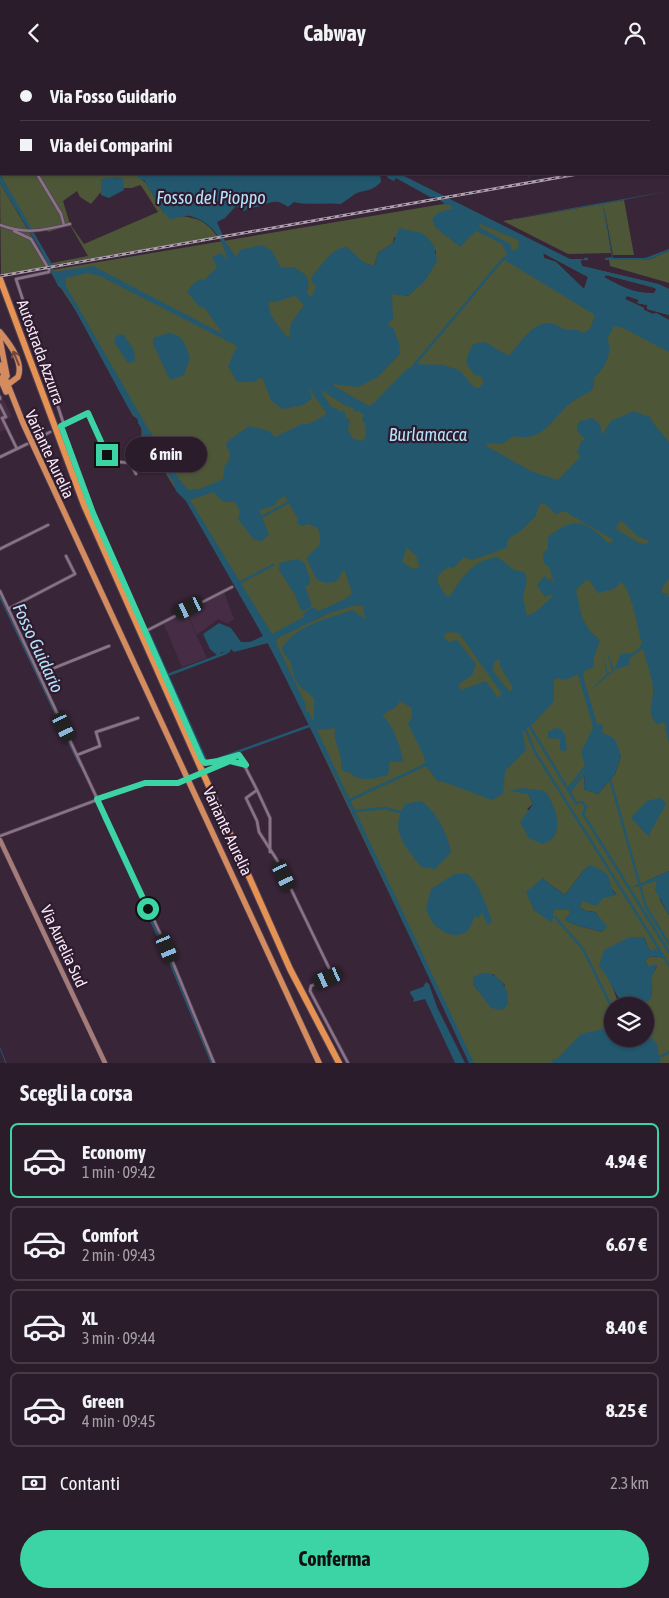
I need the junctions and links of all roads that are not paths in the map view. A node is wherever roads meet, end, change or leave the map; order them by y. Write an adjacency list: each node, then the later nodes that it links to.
1 (38, 175): 4 (street)
2 (70, 224): 4 (street)
3 (1, 225): 4 (street); 15 (street)
4 (64, 225)
5 (0, 279): 6 (highway, Autostrada Azzurra)
6 (2, 291): 42 (highway, Autostrada Azzurra)
7 (0, 332): 12 (highway, one-way to 7)
8 (0, 340): 13 (highway)
9 (0, 365): 13 (highway, Variante Aurelia)
10 (0, 373): 13 (highway, Variante Aurelia)
11 (0, 379): 13 (highway)
12 (10, 383)
13 (10, 397): 41 (highway, Variante Aurelia)
14 (0, 405): 20 (street)
15 (63, 425): 16 (street); 22 (street); 29 (street)
16 (57, 429)
17 (50, 432): 18 (street)
18 (33, 441)
19 (27, 444): 20 (street)
20 (17, 449): 21 (street)
21 (0, 457)
22 (136, 474)
23 (48, 525): 24 (street)
24 (0, 549)
25 (66, 556): 28 (street)
26 (232, 587): 29 (street)
27 (0, 591): 28 (street)
28 (8, 609): 31 (street)
29 (146, 631): 34 (street)
30 (109, 646): 31 (street)
31 (39, 674): 33 (street)
32 (138, 718): 33 (street)
33 (77, 755): 36 (street)
34 (246, 765): 35 (street); 36 (street, bridge)
35 (258, 790): 38 (street); 38 (street)
36 (97, 799): 37 (street); 40 (street)
37 (0, 838): 39 (main road, Via Aurelia Sud)
38 (270, 852): 43 (street)
39 (105, 1063)
40 (214, 1063)
41 (318, 1063)
42 (337, 1063)
43 (348, 1063)

